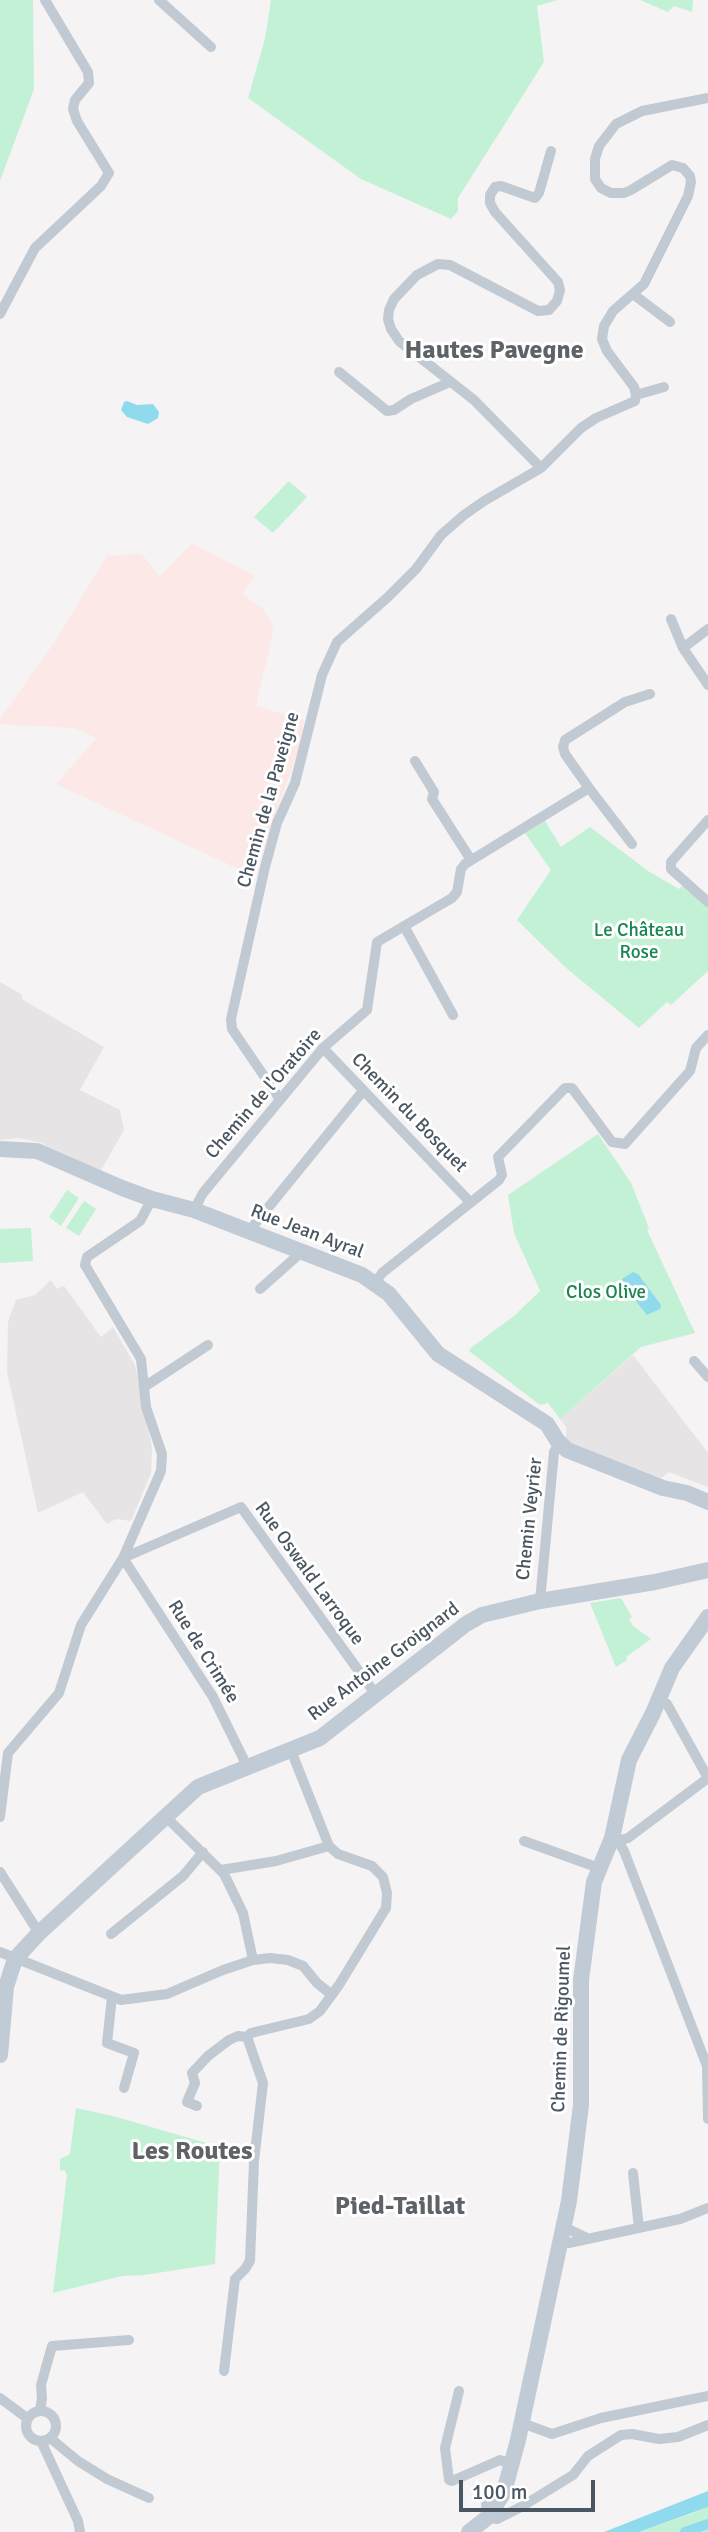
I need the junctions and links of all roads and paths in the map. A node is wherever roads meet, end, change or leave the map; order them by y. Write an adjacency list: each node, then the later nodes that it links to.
1 (45, 0): 7 (street)
2 (159, 0): 3 (street)
3 (211, 47)
4 (708, 98): 6 (street)
5 (551, 151): 10 (street)
6 (633, 294): 8 (street); 12 (street)
7 (0, 314)
8 (670, 322)
9 (339, 372): 10 (street)
10 (450, 382): 13 (street)
11 (664, 387): 12 (street, Chemin de la Paveigne)
12 (636, 395): 13 (street, Chemin de la Paveigne)
13 (541, 468): 30 (street, Chemin de la Paveigne)
14 (671, 619): 16 (street)
15 (708, 629): 16 (street)
16 (683, 648): 17 (street)
17 (708, 685)
18 (650, 694): 20 (street)
19 (415, 761): 23 (street)
20 (589, 788): 22 (street); 23 (street)
21 (708, 820): 24 (street)
22 (632, 844)
23 (471, 860): 25 (street, Chemin de l'Oratoire)
24 (708, 902)
25 (404, 926): 26 (street); 28 (street, Chemin de l'Oratoire)
26 (453, 1016)
27 (708, 1034): 33 (street)
28 (323, 1048): 29 (street, Chemin du Bosquet); 30 (street, Chemin de l'Oratoire)
29 (363, 1091): 33 (street, Chemin du Bosquet); 35 (street)
30 (279, 1098): 34 (street, Chemin de l'Oratoire)
31 (0, 1149): 32 (main road, Rue Jean Ayral)
32 (152, 1199): 34 (main road, Rue Jean Ayral); 42 (street)
33 (470, 1202): 37 (street)
34 (194, 1210): 35 (main road, Rue Jean Ayral)
35 (250, 1232): 36 (main road, Rue Jean Ayral)
36 (298, 1250): 37 (main road, Rue Jean Ayral); 38 (street)
37 (375, 1283): 43 (main road, Rue Jean Ayral)
38 (260, 1289)
39 (208, 1345): 42 (street)
40 (694, 1361): 41 (street)
41 (708, 1377)
42 (144, 1387): 45 (street)
43 (559, 1443): 44 (main road, Rue Jean Ayral); 47 (street, Chemin Veyrier)
44 (708, 1502)
45 (123, 1558): 49 (street, Rue Oswald Larroque); 52 (street, Rue de Crimée); 54 (street)
46 (708, 1570): 47 (main road, Rue Antoine Groignard)
47 (540, 1601): 49 (main road, Rue Antoine Groignard)
48 (708, 1617): 50 (main road, Chemin de Rigoumel)
49 (376, 1695): 52 (main road, Rue Antoine Groignard)
50 (658, 1698): 53 (street); 56 (main road, Chemin de Rigoumel)
51 (294, 1758): 58 (street)
52 (247, 1766): 55 (main road, Rue Antoine Groignard)
53 (708, 1778): 56 (street)
54 (0, 1816)
55 (166, 1817): 59 (street); 63 (main road, Rue Antoine Groignard)
56 (612, 1839): 60 (main road, Chemin de Rigoumel); 73 (street)
57 (524, 1840): 60 (street)
58 (329, 1846): 61 (street); 67 (street)
59 (203, 1852): 61 (street); 64 (street)
60 (599, 1868): 77 (main road, Chemin de Rigoumel)
61 (221, 1870): 66 (street)
62 (0, 1872): 63 (street)
63 (40, 1933): 65 (main road, Rue Antoine Groignard)
64 (111, 1934)
65 (8, 1956): 68 (street); 70 (main road, Rue Antoine Groignard)
66 (253, 1960): 67 (street); 68 (street)
67 (332, 1994): 69 (street)
68 (112, 1997): 71 (street)
69 (247, 2037): 72 (street); 80 (street)
70 (0, 2055)
71 (124, 2088)
72 (197, 2106)
73 (708, 2119)
74 (633, 2173): 76 (street)
75 (708, 2208): 76 (street)
76 (639, 2228): 78 (street)
77 (562, 2235): 78 (street); 78 (street); 86 (main road, Chemin de Rigoumel)
78 (587, 2238)
79 (129, 2340): 84 (street)
80 (224, 2371)
81 (459, 2391): 89 (street)
82 (708, 2396): 86 (street)
83 (0, 2398): 85 (street)
84 (40, 2411): 85 (street); 88 (street)
85 (27, 2418): 88 (street)
86 (522, 2423): 89 (main road, Chemin de Rigoumel)
87 (708, 2425): 92 (street)
88 (46, 2440): 91 (street); 94 (street)
89 (511, 2464): 90 (main road, Chemin de Rigoumel); 93 (main road, Chemin de Rigoumel)
90 (504, 2492): 92 (street); 93 (main road, Chemin de Rigoumel)
91 (149, 2498)
92 (521, 2507): 93 (street)
93 (487, 2511): 95 (main road, Chemin de Rigoumel)
94 (80, 2532)
95 (467, 2532)

